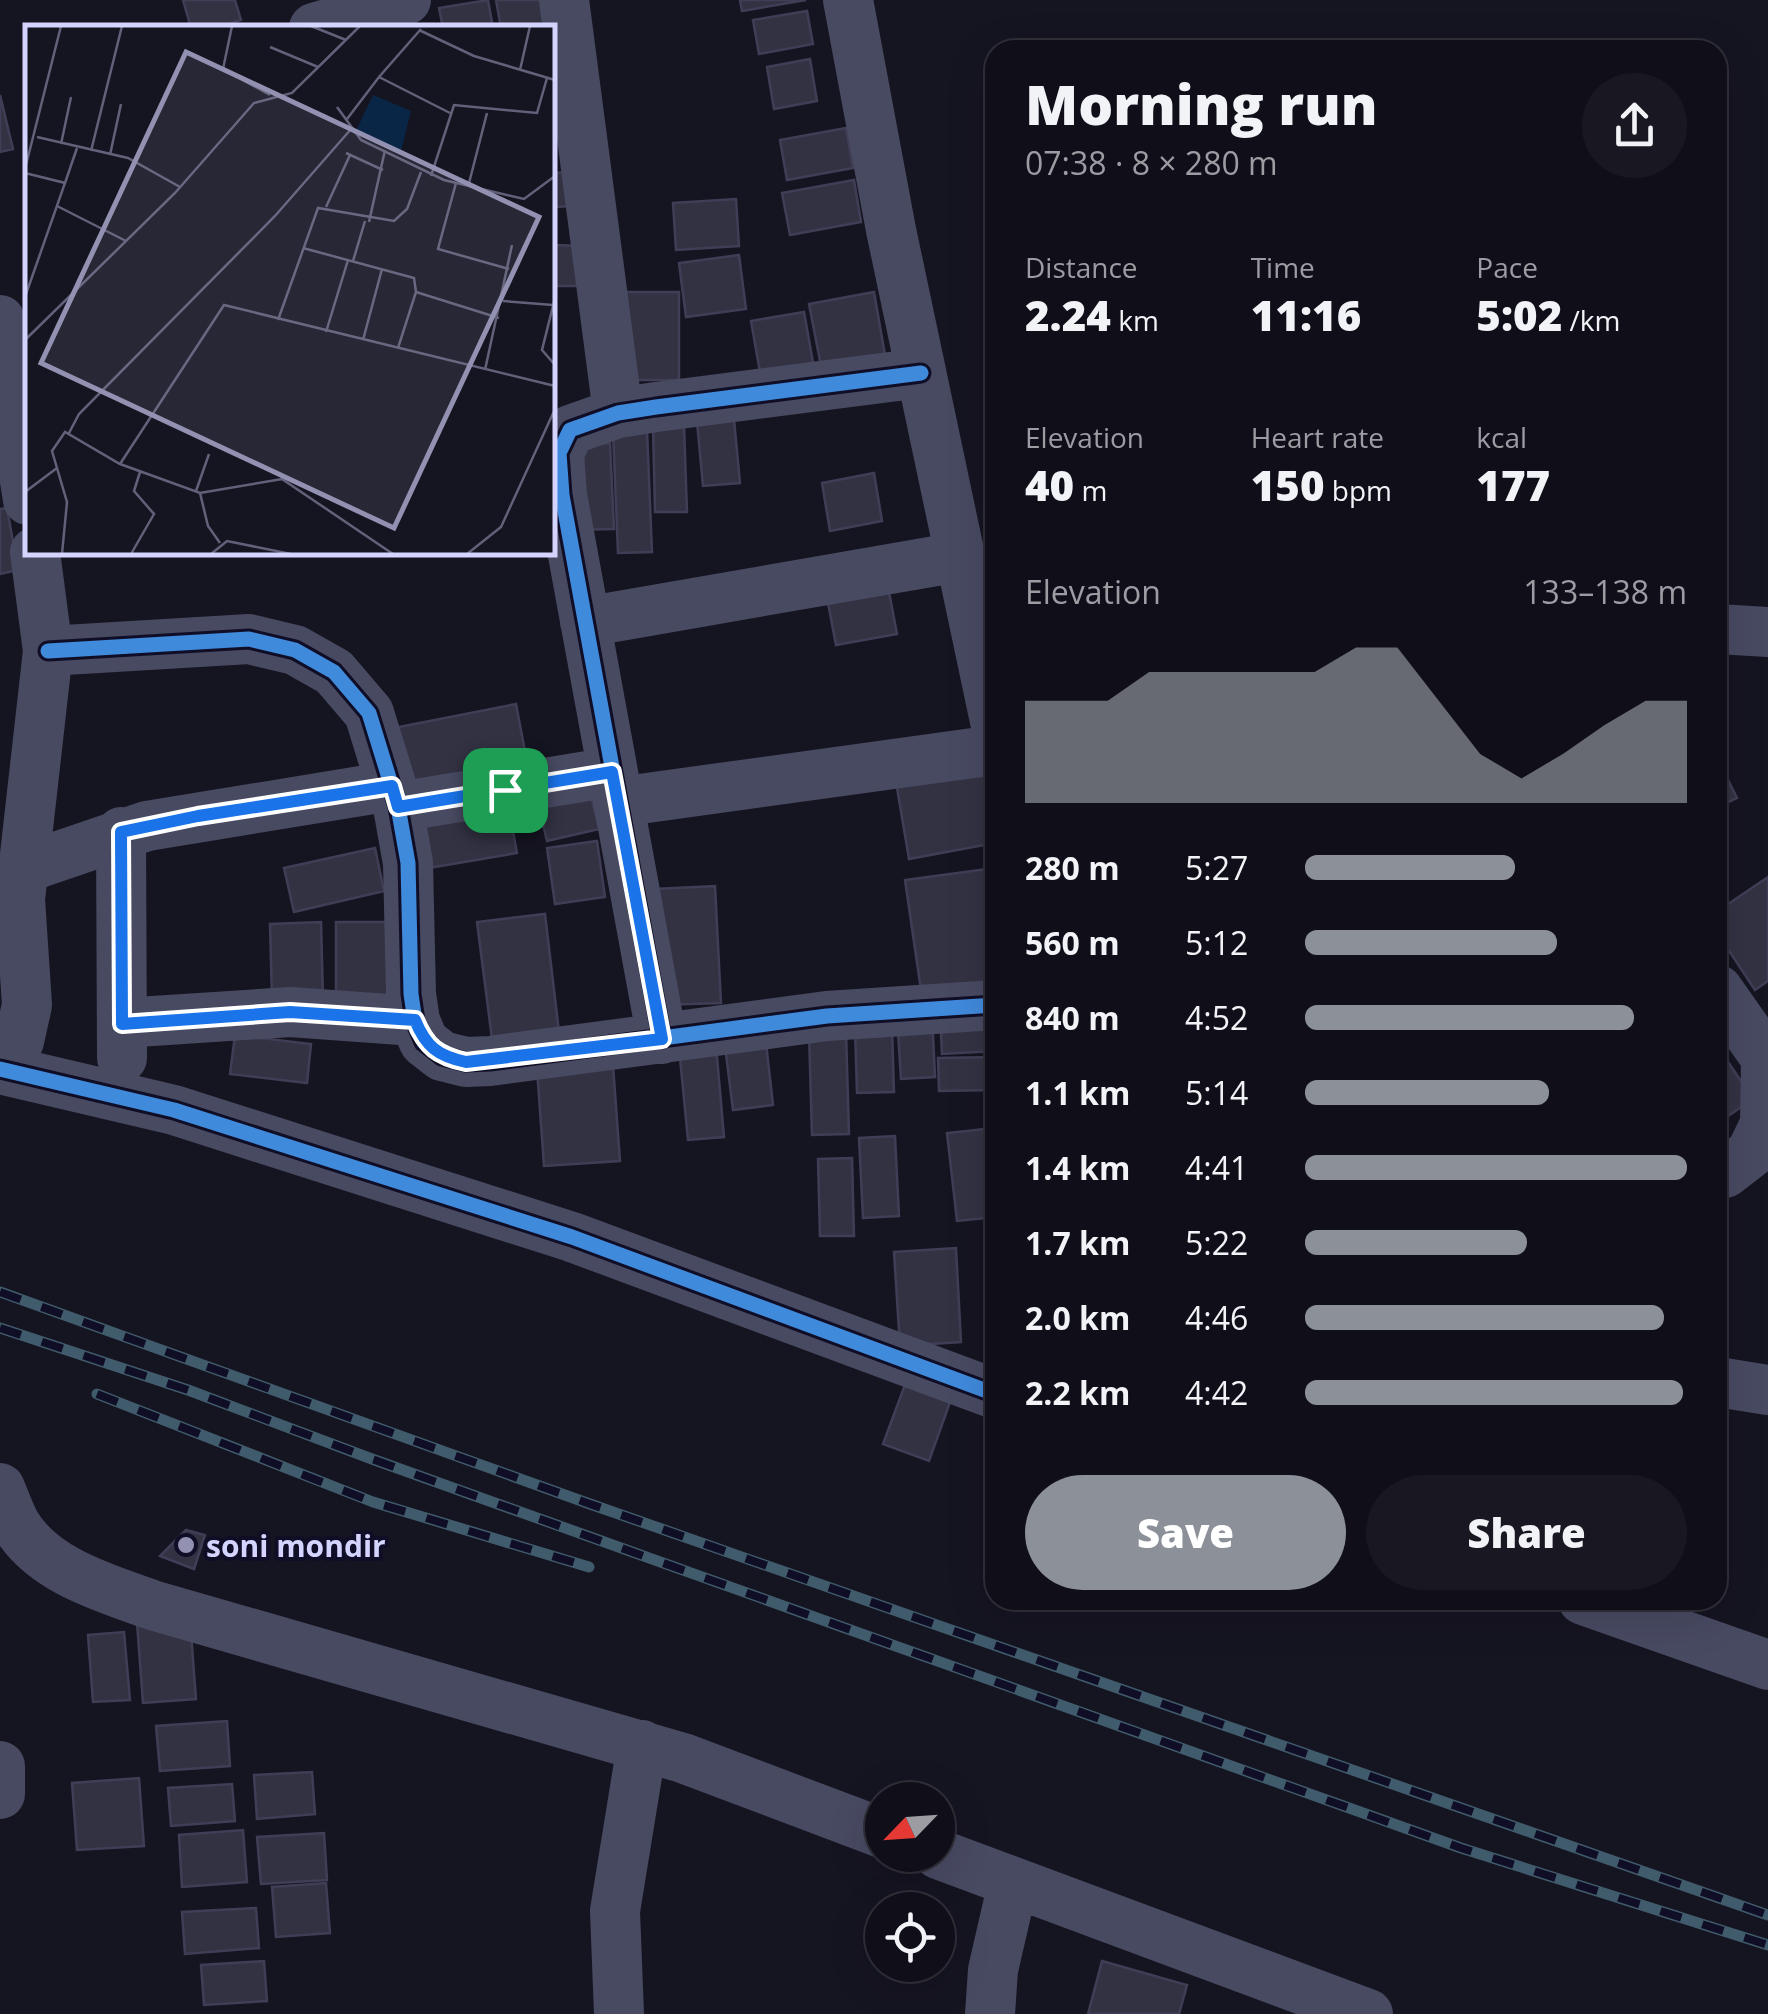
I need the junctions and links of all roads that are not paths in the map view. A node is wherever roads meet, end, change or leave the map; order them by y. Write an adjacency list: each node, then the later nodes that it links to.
1 (406, 0): 4 (street)
2 (564, 0): 8 (street)
3 (848, 0): 6 (street)
4 (324, 25)
5 (0, 320): 7 (street)
6 (921, 373): 8 (street); 10 (street)
7 (6, 403): 9 (street)
8 (618, 413): 12 (street)
9 (25, 475)
10 (959, 557): 12 (street); 16 (street)
11 (25, 584): 15 (street)
12 (585, 622): 18 (street)
13 (1727, 630): 14 (street)
14 (1768, 632)
15 (48, 650): 19 (street); 21 (street)
16 (985, 675)
17 (985, 751): 18 (street)
18 (615, 787): 19 (street); 26 (street)
19 (395, 797): 20 (street); 24 (street)
20 (121, 832): 21 (street); 25 (street)
21 (24, 868): 27 (street)
22 (1727, 1003): 30 (street)
23 (985, 1006): 26 (street)
24 (415, 1020): 25 (street); 26 (street)
25 (122, 1024): 29 (street)
26 (662, 1039)
27 (0, 1060)
28 (0, 1070): 29 (street)
29 (122, 1098): 32 (street)
30 (1727, 1172)
31 (1727, 1383): 33 (street)
32 (985, 1390)
33 (1768, 1390)
34 (6, 1525): 37 (street)
35 (1611, 1610): 36 (street)
36 (1768, 1665)
37 (642, 1746): 40 (street); 43 (street)
38 (0, 1766): 39 (street)
39 (0, 1794)
40 (865, 1827)
41 (955, 1860): 42 (street)
42 (1013, 1882): 44 (street); 45 (street)
43 (619, 2014)
44 (990, 2014)
45 (1368, 2014)

